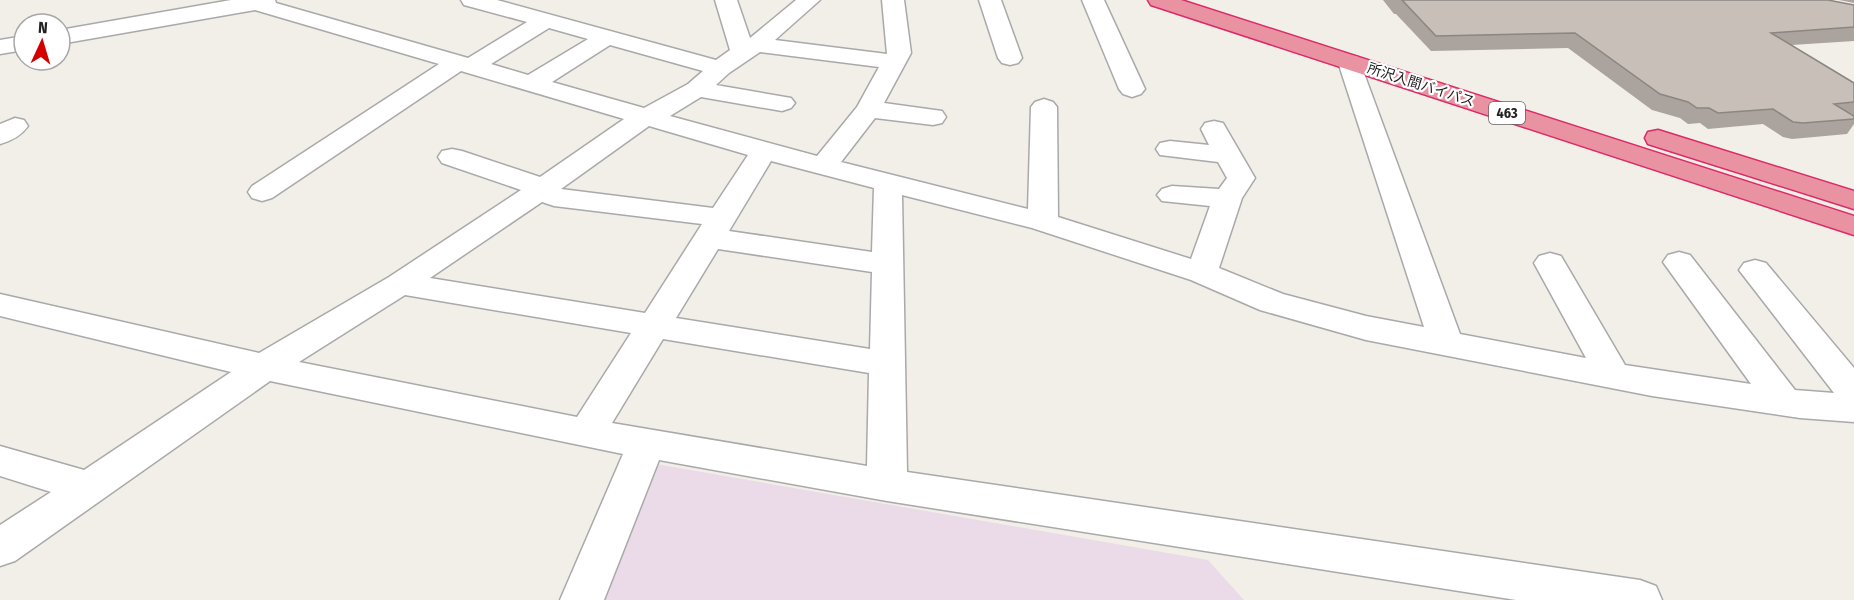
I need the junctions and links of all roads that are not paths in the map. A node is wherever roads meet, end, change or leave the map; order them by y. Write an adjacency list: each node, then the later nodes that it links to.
1 (472, 0): 10 (street)
2 (809, 0): 16 (street)
3 (893, 0): 14 (street)
4 (990, 0): 13 (street)
5 (1093, 0): 19 (street)
6 (1159, 0): 15 (highway, 所沢入間バイパス / 463)
7 (1218, 0): 36 (highway, 所沢入間バイパス / 463)
8 (258, 1): 11 (street); 17 (street)
9 (722, 1): 16 (street)
10 (546, 20): 12 (street); 17 (street)
11 (72, 35)
12 (609, 36): 16 (street); 18 (street)
13 (1010, 58)
14 (893, 62): 16 (street); 22 (street)
15 (1350, 62): 38 (highway, 所沢入間バイパス / 463); 48 (street)
16 (729, 64): 20 (street); 23 (street)
17 (464, 65): 18 (street); 33 (street)
18 (531, 84): 23 (street)
19 (1132, 89)
20 (782, 103)
21 (1044, 106): 37 (street)
22 (868, 109): 24 (street); 30 (street)
23 (644, 117): 27 (street); 32 (street)
24 (933, 117)
25 (1214, 129): 28 (street)
26 (1170, 149): 28 (street)
27 (764, 151): 30 (street); 39 (street)
28 (1230, 155): 35 (street)
29 (452, 157): 32 (street)
30 (825, 165): 31 (street)
31 (888, 183): 37 (street); 42 (street)
32 (540, 190): 39 (street); 45 (street)
33 (262, 192)
34 (1172, 195): 35 (street)
35 (1227, 198): 44 (street)
36 (1854, 200)
37 (1043, 222): 44 (street)
38 (1854, 226)
39 (716, 228): 42 (street); 47 (street)
40 (1679, 262): 53 (street)
41 (1550, 263): 51 (street)
42 (888, 264): 49 (street)
43 (1755, 270): 52 (street)
44 (1202, 273): 48 (street)
45 (400, 284): 47 (street); 50 (street)
46 (0, 305): 50 (street)
47 (655, 324): 49 (street); 55 (street)
48 (1446, 342): 51 (street)
49 (888, 364): 58 (street)
50 (264, 367): 55 (street); 59 (street)
51 (1613, 375): 53 (street)
52 (1854, 393)
53 (1783, 401): 54 (street)
54 (1854, 408)
55 (586, 434): 56 (street)
56 (646, 443): 58 (street); 61 (street)
57 (0, 461): 59 (street)
58 (887, 485): 62 (street)
59 (88, 487): 60 (street)
60 (0, 548)
61 (582, 600)
62 (1640, 600)

